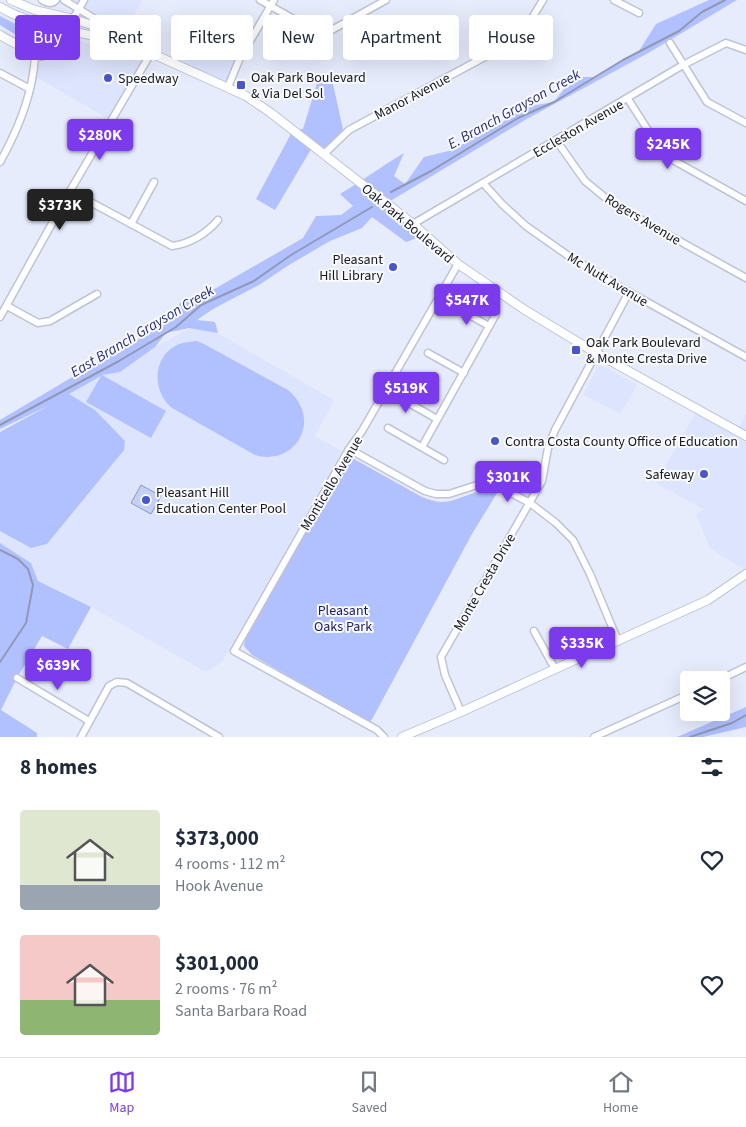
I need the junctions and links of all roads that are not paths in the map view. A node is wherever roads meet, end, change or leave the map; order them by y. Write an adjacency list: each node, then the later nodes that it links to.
1 (11, 0): 15 (street, Oak Park Boulevard)
2 (42, 0): 3 (street)
3 (56, 0)
4 (64, 0): 12 (street, Oak Park Boulevard)
5 (84, 0): 12 (street)
6 (260, 0): 10 (street)
7 (386, 0): 10 (street)
8 (543, 0): 32 (street, Manor Avenue)
9 (614, 0): 13 (street)
10 (272, 3): 27 (street)
11 (0, 6): 14 (street, Oak Park Boulevard)
12 (80, 8): 16 (street); 17 (street, Oak Park Boulevard)
13 (639, 13)
14 (16, 15)
15 (56, 15)
16 (76, 15)
17 (91, 15)
18 (0, 35): 19 (street)
19 (14, 43)
20 (670, 43): 25 (street)
21 (746, 50): 25 (street, Eccleston Avenue)
22 (161, 57): 27 (street, Oak Park Boulevard)
23 (35, 60): 28 (street)
24 (147, 60): 36 (street)
25 (683, 66): 29 (street, Eccleston Avenue); 30 (street)
26 (0, 73): 28 (street)
27 (228, 87): 32 (street, Oak Park Boulevard)
28 (30, 89): 33 (street)
29 (628, 99): 31 (street, Eccleston Avenue); 37 (street)
30 (746, 123)
31 (556, 140): 35 (street, Eccleston Avenue); 42 (street, Rogers Avenue)
32 (324, 154): 40 (street, Oak Park Boulevard)
33 (0, 162)
34 (154, 182): 39 (street)
35 (483, 183): 40 (street, Eccleston Avenue); 43 (street, Mc Nutt Avenue)
36 (70, 191): 39 (street); 45 (street)
37 (746, 201)
38 (218, 220): 39 (street)
39 (131, 224)
40 (413, 224): 41 (street, Oak Park Boulevard)
41 (458, 264): 51 (street, Oak Park Boulevard); 54 (street, Monticello Avenue)
42 (746, 278)
43 (629, 292): 51 (street, Monte Cresta Drive); 52 (street, Mc Nutt Avenue)
44 (97, 294): 45 (street)
45 (6, 306): 48 (street)
46 (454, 307): 49 (street)
47 (496, 314): 49 (street)
48 (0, 317)
49 (489, 326): 53 (street)
50 (428, 353): 53 (street)
51 (596, 353): 57 (street, Oak Park Boulevard); 61 (street, Monte Cresta Drive)
52 (746, 356)
53 (464, 372): 55 (street)
54 (386, 390): 55 (street); 59 (street, Monticello Avenue)
55 (437, 419): 58 (street)
56 (388, 428): 58 (street)
57 (746, 436)
58 (422, 448): 60 (street)
59 (349, 449): 61 (street); 75 (street, Monticello Avenue)
60 (444, 460)
61 (530, 503): 64 (street); 70 (street, Monte Cresta Drive)
62 (746, 574): 64 (street)
63 (534, 631): 66 (street)
64 (618, 641): 66 (street)
65 (746, 667): 67 (street)
66 (555, 668): 70 (street)
67 (730, 675)
68 (17, 678): 71 (street)
69 (680, 698): 77 (street)
70 (461, 712): 72 (street)
71 (89, 721): 73 (street); 74 (street)
72 (413, 735): 76 (street)
73 (81, 737)
74 (219, 737)
75 (384, 737)
76 (402, 737)
77 (594, 737)

